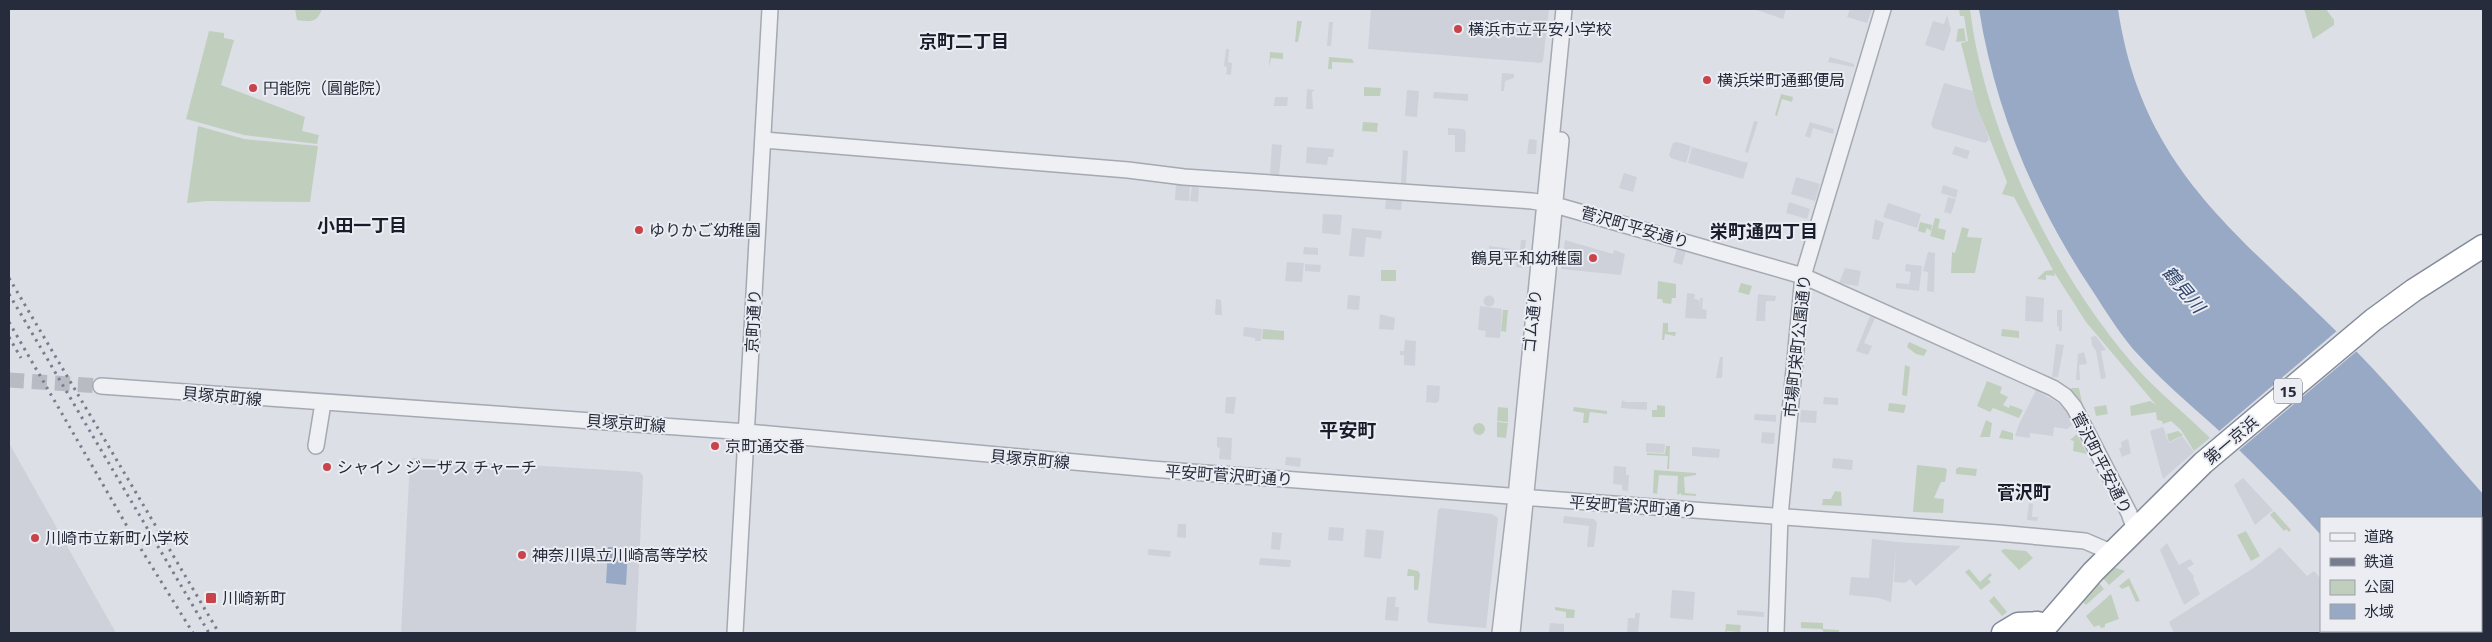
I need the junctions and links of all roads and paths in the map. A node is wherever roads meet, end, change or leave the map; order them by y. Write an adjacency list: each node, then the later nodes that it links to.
1 (770, 9): 5 (street, 京町通り)
2 (1564, 9): 6 (street, ゴム通り)
3 (1574, 9): 6 (street, ゴム通り)
4 (1883, 9): 8 (street, 市場町栄町公園通り)
5 (764, 140): 6 (street, 菅沢町平安通り); 11 (street, 京町通り)
6 (1550, 204): 8 (street, 菅沢町平安通り); 14 (street, ゴム通り)
7 (2483, 246): 16 (highway, 第一京浜 / 15)
8 (1803, 276): 15 (street, 市場町栄町公園通り); 16 (street, 菅沢町平安通り)
9 (101, 386): 10 (street, 貝塚京町線)
10 (323, 403): 11 (street, 貝塚京町線); 12 (street)
11 (747, 432): 13 (street, 貝塚京町線); 19 (street, 京町通り)
12 (316, 446)
13 (1151, 470): 14 (street, 平安町菅沢町通り)
14 (1521, 497): 15 (street, 平安町菅沢町通り); 20 (street, ゴム通り); 21 (street, ゴム通り)
15 (1780, 516): 17 (street, 平安町菅沢町通り); 22 (street, 市場町栄町公園通り)
16 (2134, 530): 17 (highway, 第一京浜 / 15)
17 (2113, 553): 18 (highway, 第一京浜 / 15)
18 (2035, 630): 23 (highway, 第一京浜 / 15)
19 (736, 633)
20 (1500, 633)
21 (1512, 633)
22 (1776, 633)
23 (2003, 633)

